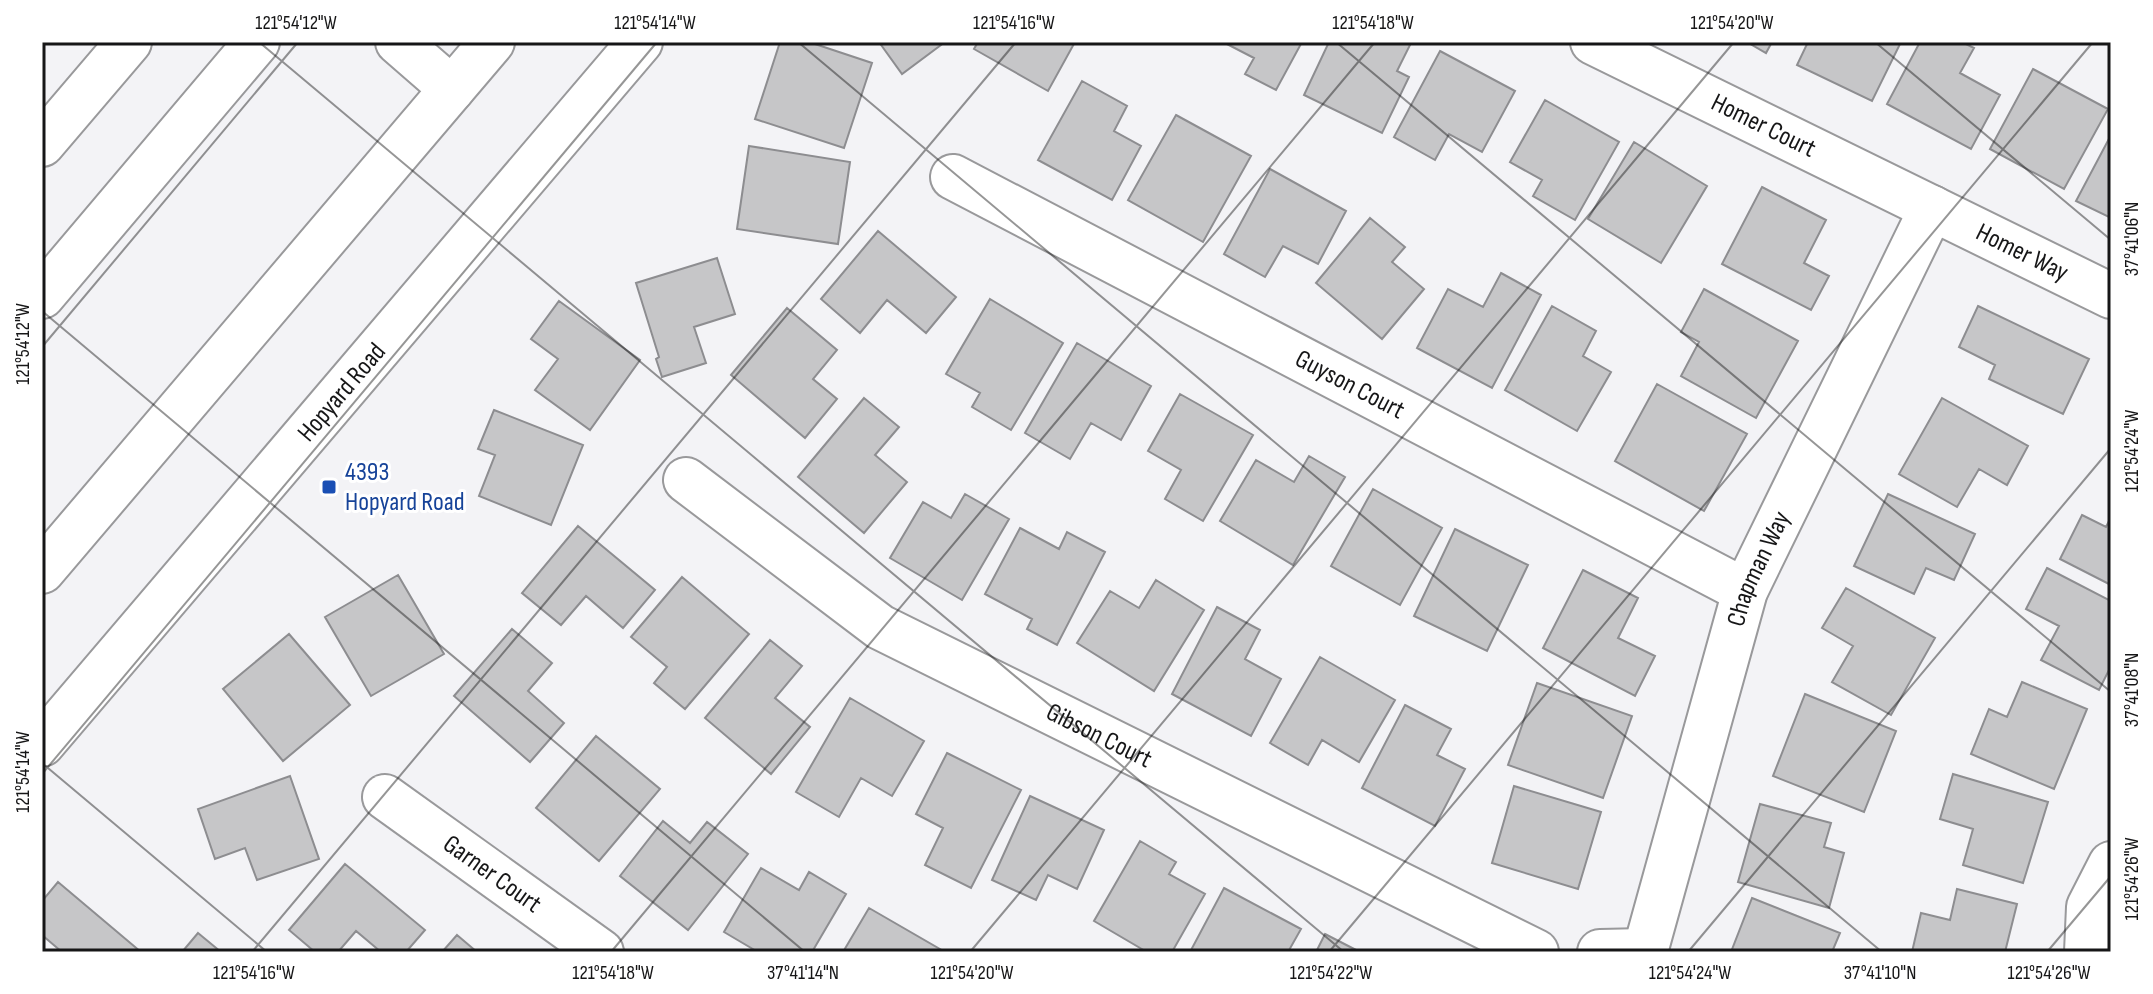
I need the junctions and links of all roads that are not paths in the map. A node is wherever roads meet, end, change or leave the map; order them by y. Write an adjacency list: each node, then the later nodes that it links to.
1 (129, 42): 8 (street)
2 (257, 42): 11 (street)
3 (398, 42): 7 (street)
4 (492, 42): 7 (street)
5 (640, 42): 16 (street, Hopyard Road)
6 (1593, 42): 10 (street, Homer Court)
7 (452, 89): 14 (street)
8 (42, 144)
9 (953, 177): 15 (street, Guyson Court)
10 (1932, 208): 12 (street, Homer Way); 15 (street, Chapman Way)
11 (42, 296)
12 (2111, 296)
13 (686, 480): 22 (street, Gibson Court)
14 (42, 571)
15 (1745, 591): 20 (street, Chapman Way)
16 (42, 744)
17 (385, 797): 21 (street, Garner Court)
18 (2111, 864): 19 (street)
19 (2100, 911): 24 (street)
20 (1645, 951): 23 (street)
21 (601, 952)
22 (1536, 952)
23 (1600, 952)
24 (2087, 952)

